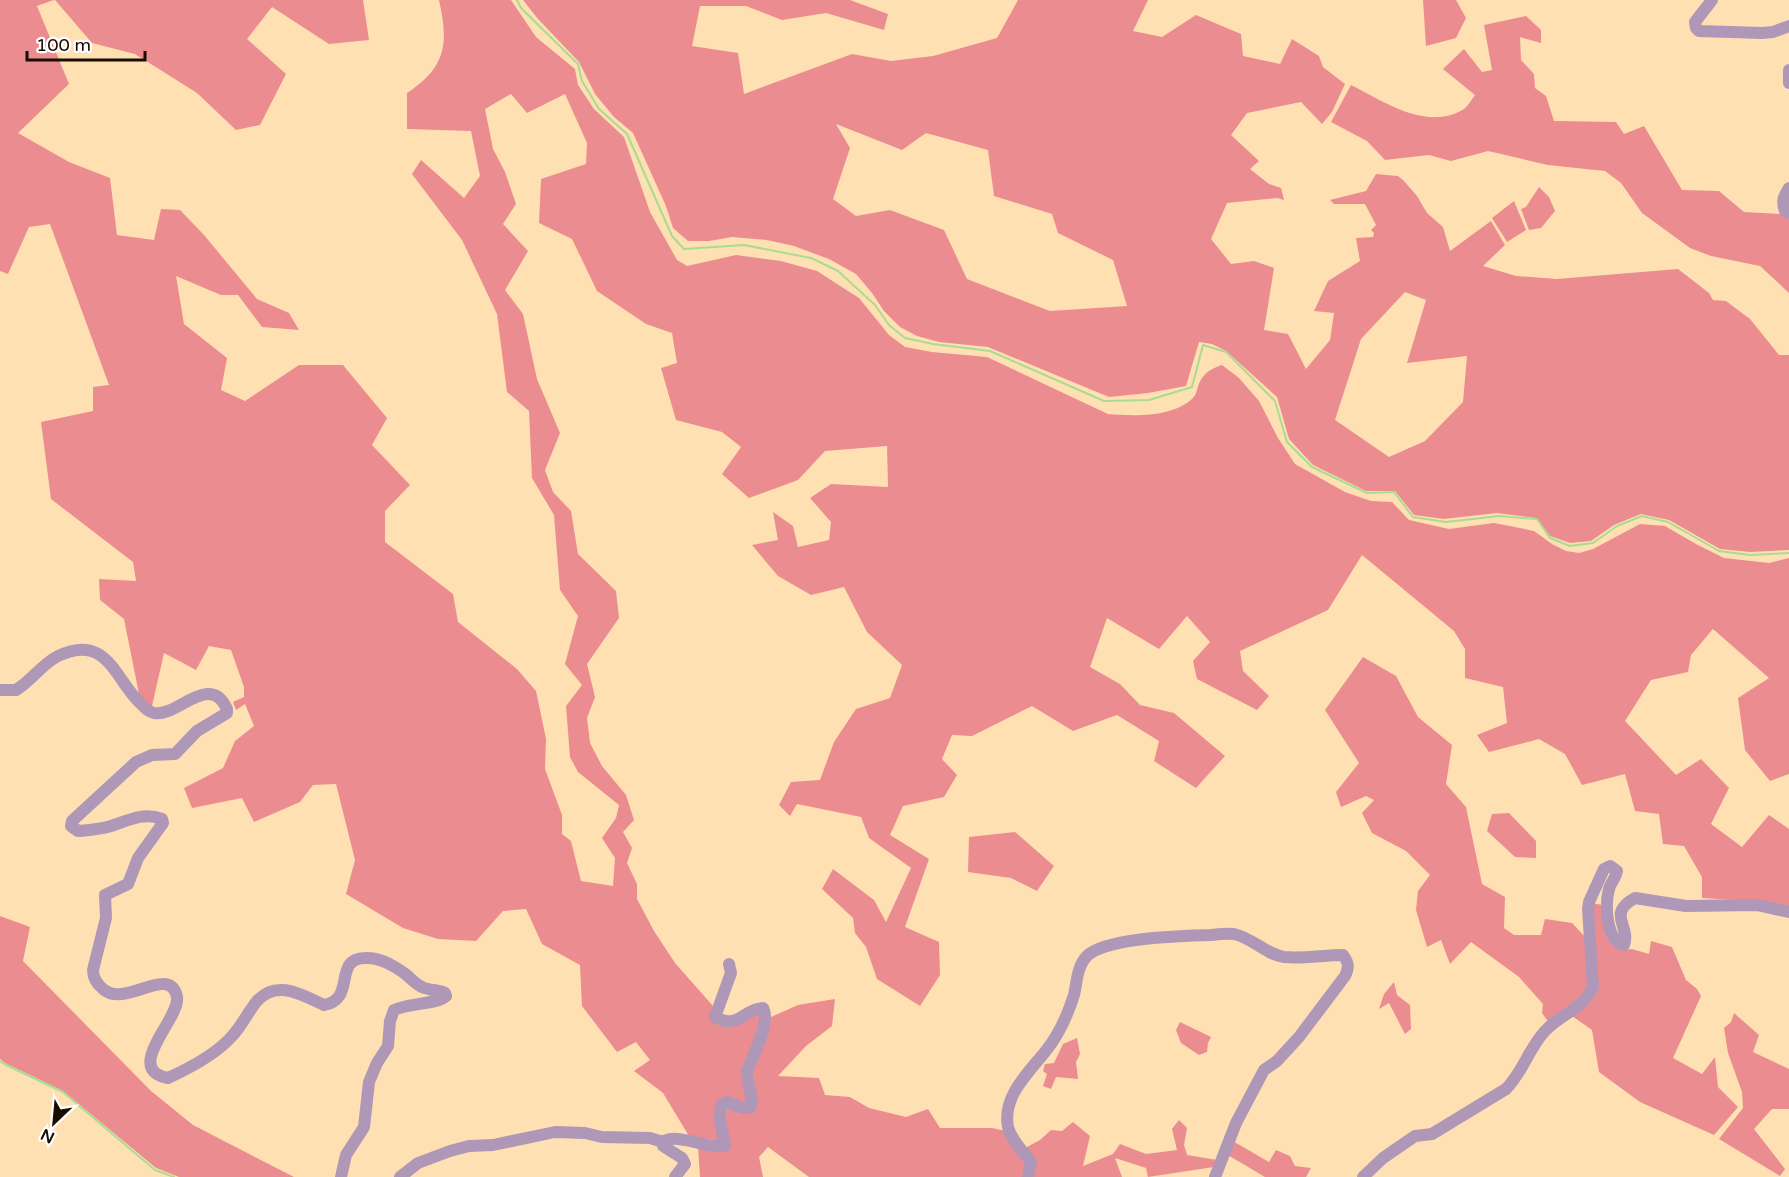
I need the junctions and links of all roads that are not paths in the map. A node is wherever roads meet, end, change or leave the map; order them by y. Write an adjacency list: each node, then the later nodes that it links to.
1 (1712, 0): 2 (street)
2 (1789, 26)
3 (1789, 70): 4 (street)
4 (1789, 83)
5 (1789, 188): 6 (street)
6 (1789, 213)
7 (0, 690): 11 (street)
8 (1789, 912): 16 (street)
9 (729, 964): 10 (street)
10 (663, 1142): 12 (street); 13 (street)
11 (341, 1177)
12 (400, 1177)
13 (675, 1177)
14 (1028, 1177): 15 (street)
15 (1215, 1177)
16 (1363, 1177)

